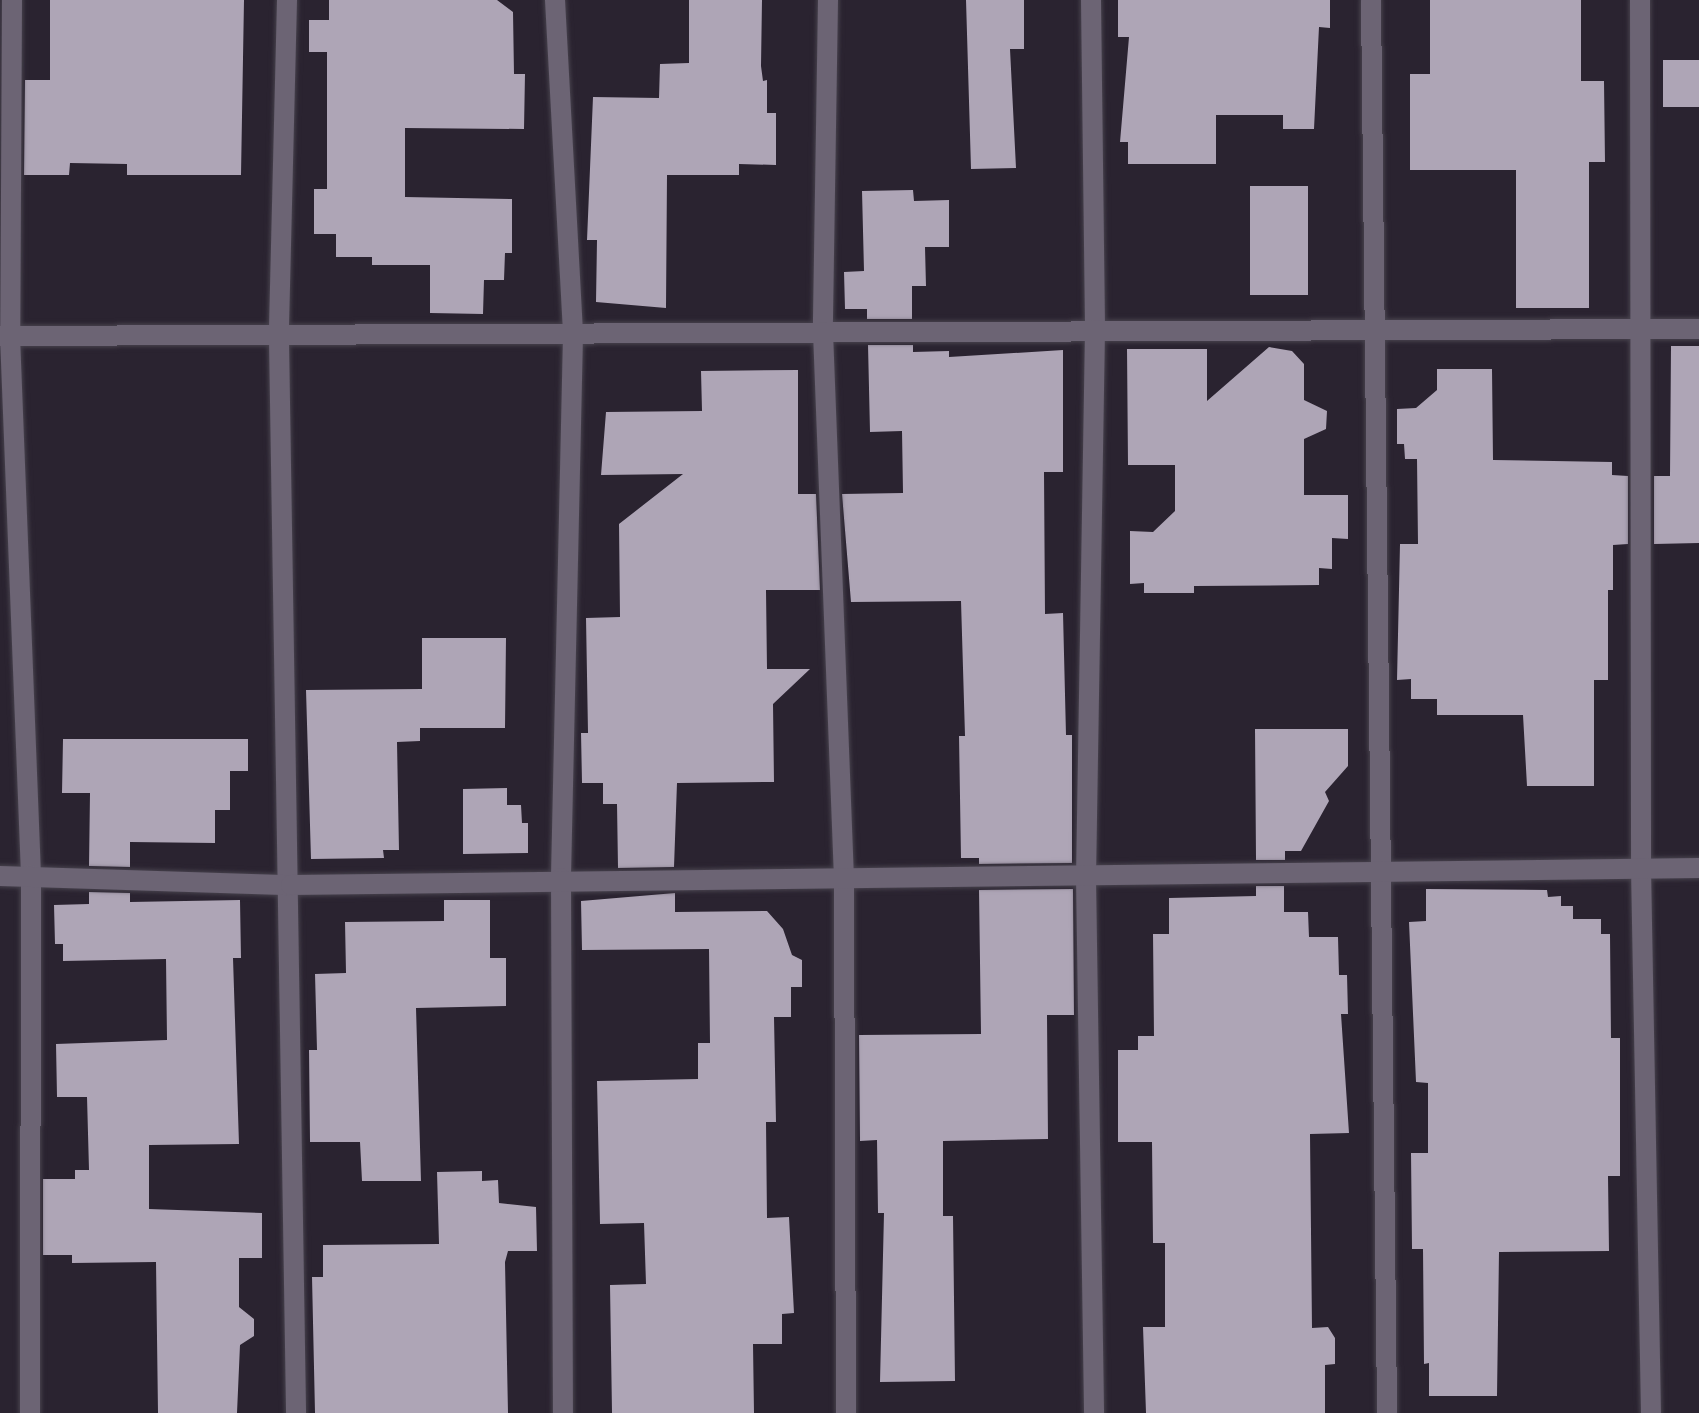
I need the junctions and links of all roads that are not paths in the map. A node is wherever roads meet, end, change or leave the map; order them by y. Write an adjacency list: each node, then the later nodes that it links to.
1 (12, 0): 14 (street)
2 (287, 0): 15 (street)
3 (555, 0): 13 (street)
4 (828, 0): 12 (street)
5 (1091, 0): 10 (street)
6 (1371, 0): 11 (street)
7 (1640, 0): 8 (street)
8 (1643, 329): 9 (street); 11 (street); 16 (street)
9 (1699, 329)
10 (1095, 330): 11 (street); 12 (street); 21 (street)
11 (1376, 330): 18 (street)
12 (823, 332): 13 (street); 23 (street)
13 (573, 335): 15 (street); 22 (street)
14 (5, 336): 15 (street); 19 (street)
15 (279, 339): 24 (street)
16 (1641, 868): 17 (street); 18 (street); 31 (street)
17 (1699, 868)
18 (1382, 872): 21 (street); 30 (street)
19 (31, 875): 20 (street); 24 (street); 25 (street)
20 (0, 876)
21 (1086, 877): 23 (street); 29 (street)
22 (561, 878): 23 (street); 24 (street); 27 (street)
23 (844, 878): 28 (street)
24 (291, 885): 26 (street)
25 (30, 1413)
26 (296, 1413)
27 (563, 1413)
28 (846, 1413)
29 (1094, 1413)
30 (1387, 1413)
31 (1651, 1413)

